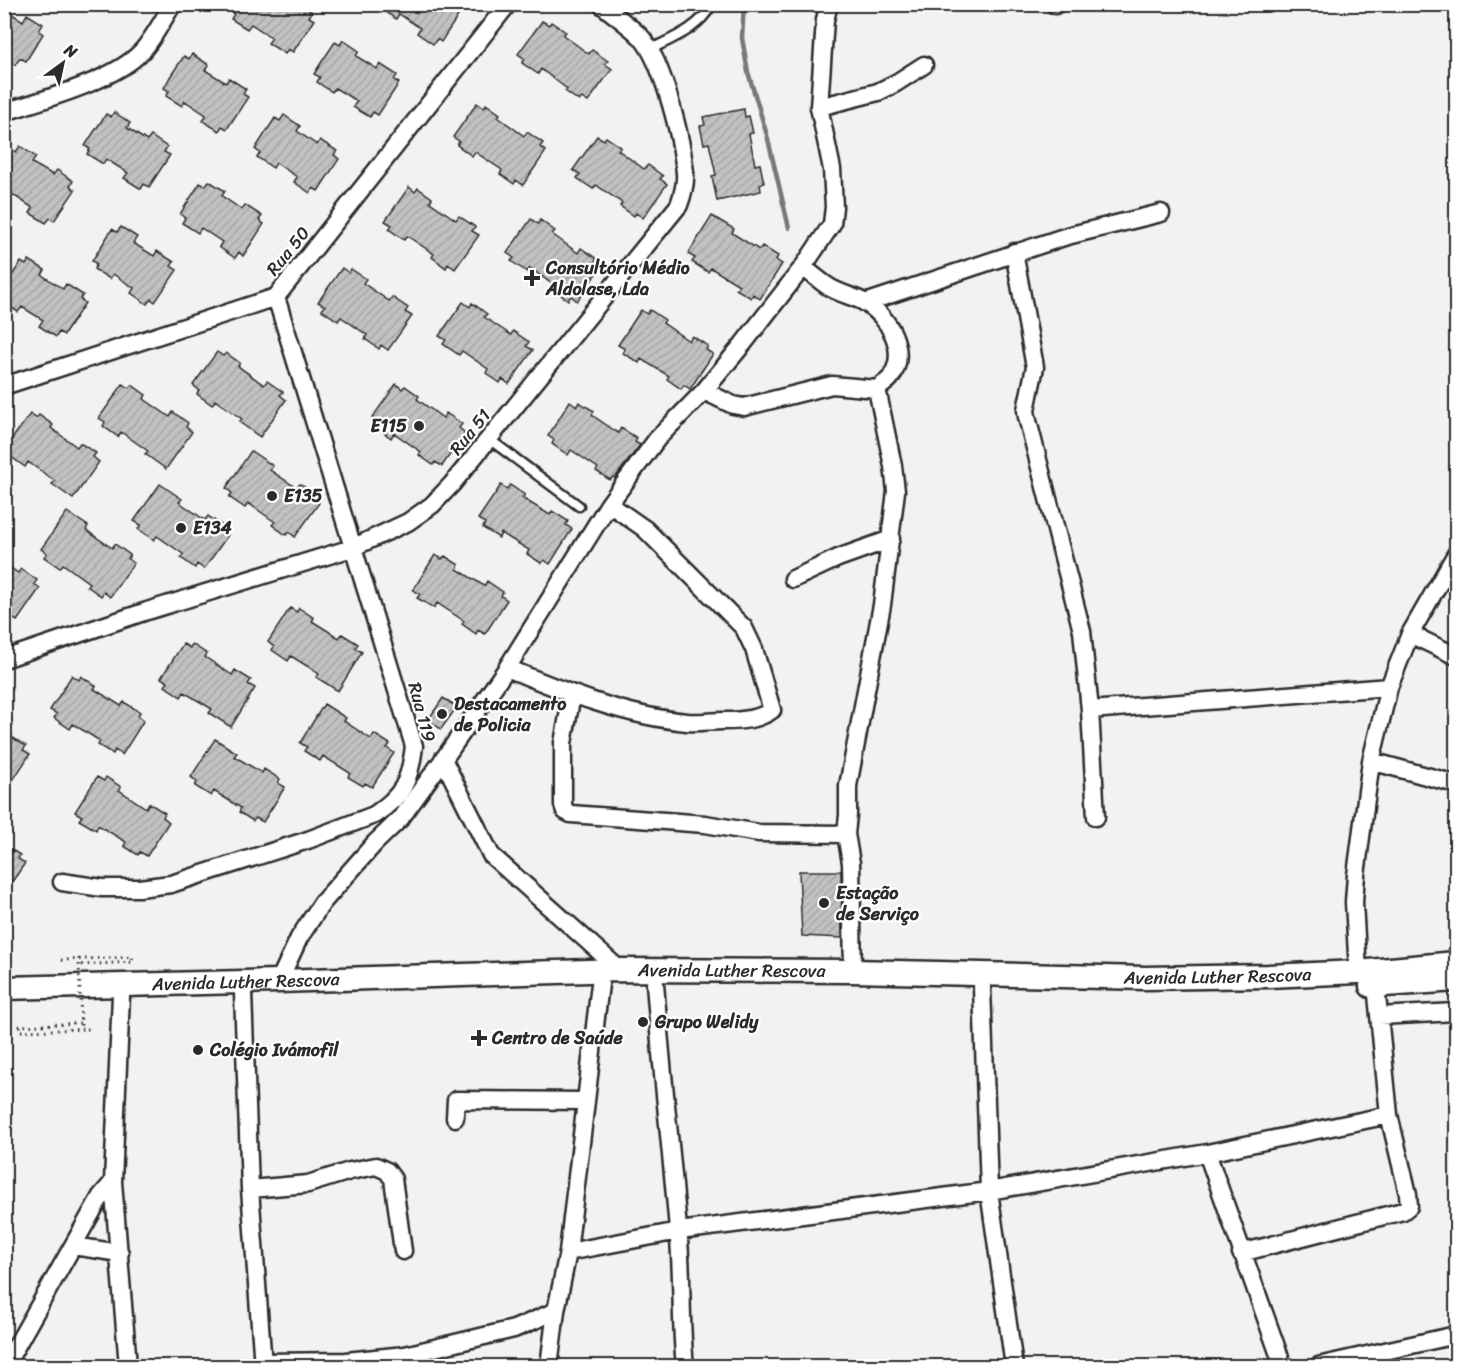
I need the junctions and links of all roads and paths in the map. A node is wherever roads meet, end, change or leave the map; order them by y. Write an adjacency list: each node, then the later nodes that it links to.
1 (173, 4): 9 (street)
2 (508, 4): 13 (street, Rua 50)
3 (601, 4): 6 (street, Rua 51)
4 (712, 4): 6 (lane)
5 (829, 4): 8 (street)
6 (649, 50): 18 (street, Rua 51)
7 (924, 65): 8 (street)
8 (819, 107): 12 (street)
9 (4, 112)
10 (1161, 213): 11 (street)
11 (1014, 252): 14 (street); 31 (street)
12 (803, 267): 14 (street); 17 (street)
13 (276, 297): 15 (street, Rua 50); 22 (street, Rua 119)
14 (865, 303): 16 (street)
15 (4, 386)
16 (877, 389): 17 (street); 21 (street)
17 (704, 391): 19 (street)
18 (489, 439): 20 (lane); 22 (street, Rua 51)
19 (609, 504): 28 (street); 30 (street)
20 (579, 506)
21 (891, 539): 24 (street); 36 (street)
22 (352, 548): 27 (street, Rua 51); 37 (street, Rua 119)
23 (1456, 554): 25 (street)
24 (793, 579)
25 (1410, 634): 26 (street); 29 (street)
26 (1456, 656)
27 (4, 659)
28 (507, 668): 30 (street); 32 (street)
29 (1389, 687): 31 (street); 33 (street)
30 (572, 695): 36 (street)
31 (1090, 710): 35 (street)
32 (443, 759): 42 (street); 46 (street)
33 (1371, 761): 34 (street); 44 (street)
34 (1456, 784)
35 (1096, 817)
36 (846, 834): 43 (street)
37 (62, 882)
38 (79, 958): 41 (path, bridge)
39 (61, 960): 41 (path)
40 (1456, 963): 44 (main road, Avenida Luther Rescova)
41 (79, 965): 56 (path, bridge)
42 (620, 970): 43 (main road, Avenida Luther Rescova); 46 (main road, Avenida Luther Rescova)
43 (853, 972): 44 (main road, Avenida Luther Rescova)
44 (1367, 979): 45 (main road, Avenida Luther Rescova); 49 (main road, Avenida Luther Rescova); 55 (street)
45 (1456, 980)
46 (279, 981): 50 (main road, Avenida Luther Rescova)
47 (655, 983): 48 (main road, Avenida Luther Rescova); 49 (main road, Avenida Luther Rescova); 66 (street)
48 (600, 984): 51 (main road, Avenida Luther Rescova); 59 (street)
49 (982, 987): 65 (street)
50 (4, 988)
51 (243, 993): 52 (main road, Avenida Luther Rescova); 64 (street)
52 (121, 995): 53 (main road, Avenida Luther Rescova); 63 (street)
53 (4, 999)
54 (1456, 1012): 55 (street)
55 (1379, 1016): 60 (street)
56 (80, 1023): 57 (path, bridge); 58 (path)
57 (81, 1028)
58 (90, 1029)
59 (585, 1101): 61 (street); 69 (street)
60 (1389, 1115): 62 (street); 71 (street)
61 (455, 1118)
62 (1207, 1153): 65 (street); 71 (street)
63 (113, 1182): 67 (street); 70 (street)
64 (250, 1189): 68 (street); 75 (street)
65 (989, 1191): 66 (street); 80 (street)
66 (679, 1231): 69 (street); 79 (street)
67 (72, 1246): 70 (street); 76 (street)
68 (403, 1251)
69 (568, 1252): 72 (street)
70 (120, 1253): 77 (street)
71 (1241, 1253): 81 (street)
72 (556, 1311): 74 (street); 78 (street)
73 (1456, 1335): 82 (street)
74 (405, 1361): 75 (street)
75 (262, 1364)
76 (5, 1366)
77 (128, 1366)
78 (549, 1366)
79 (684, 1366)
80 (1014, 1366)
81 (1283, 1366)
82 (1318, 1366)

